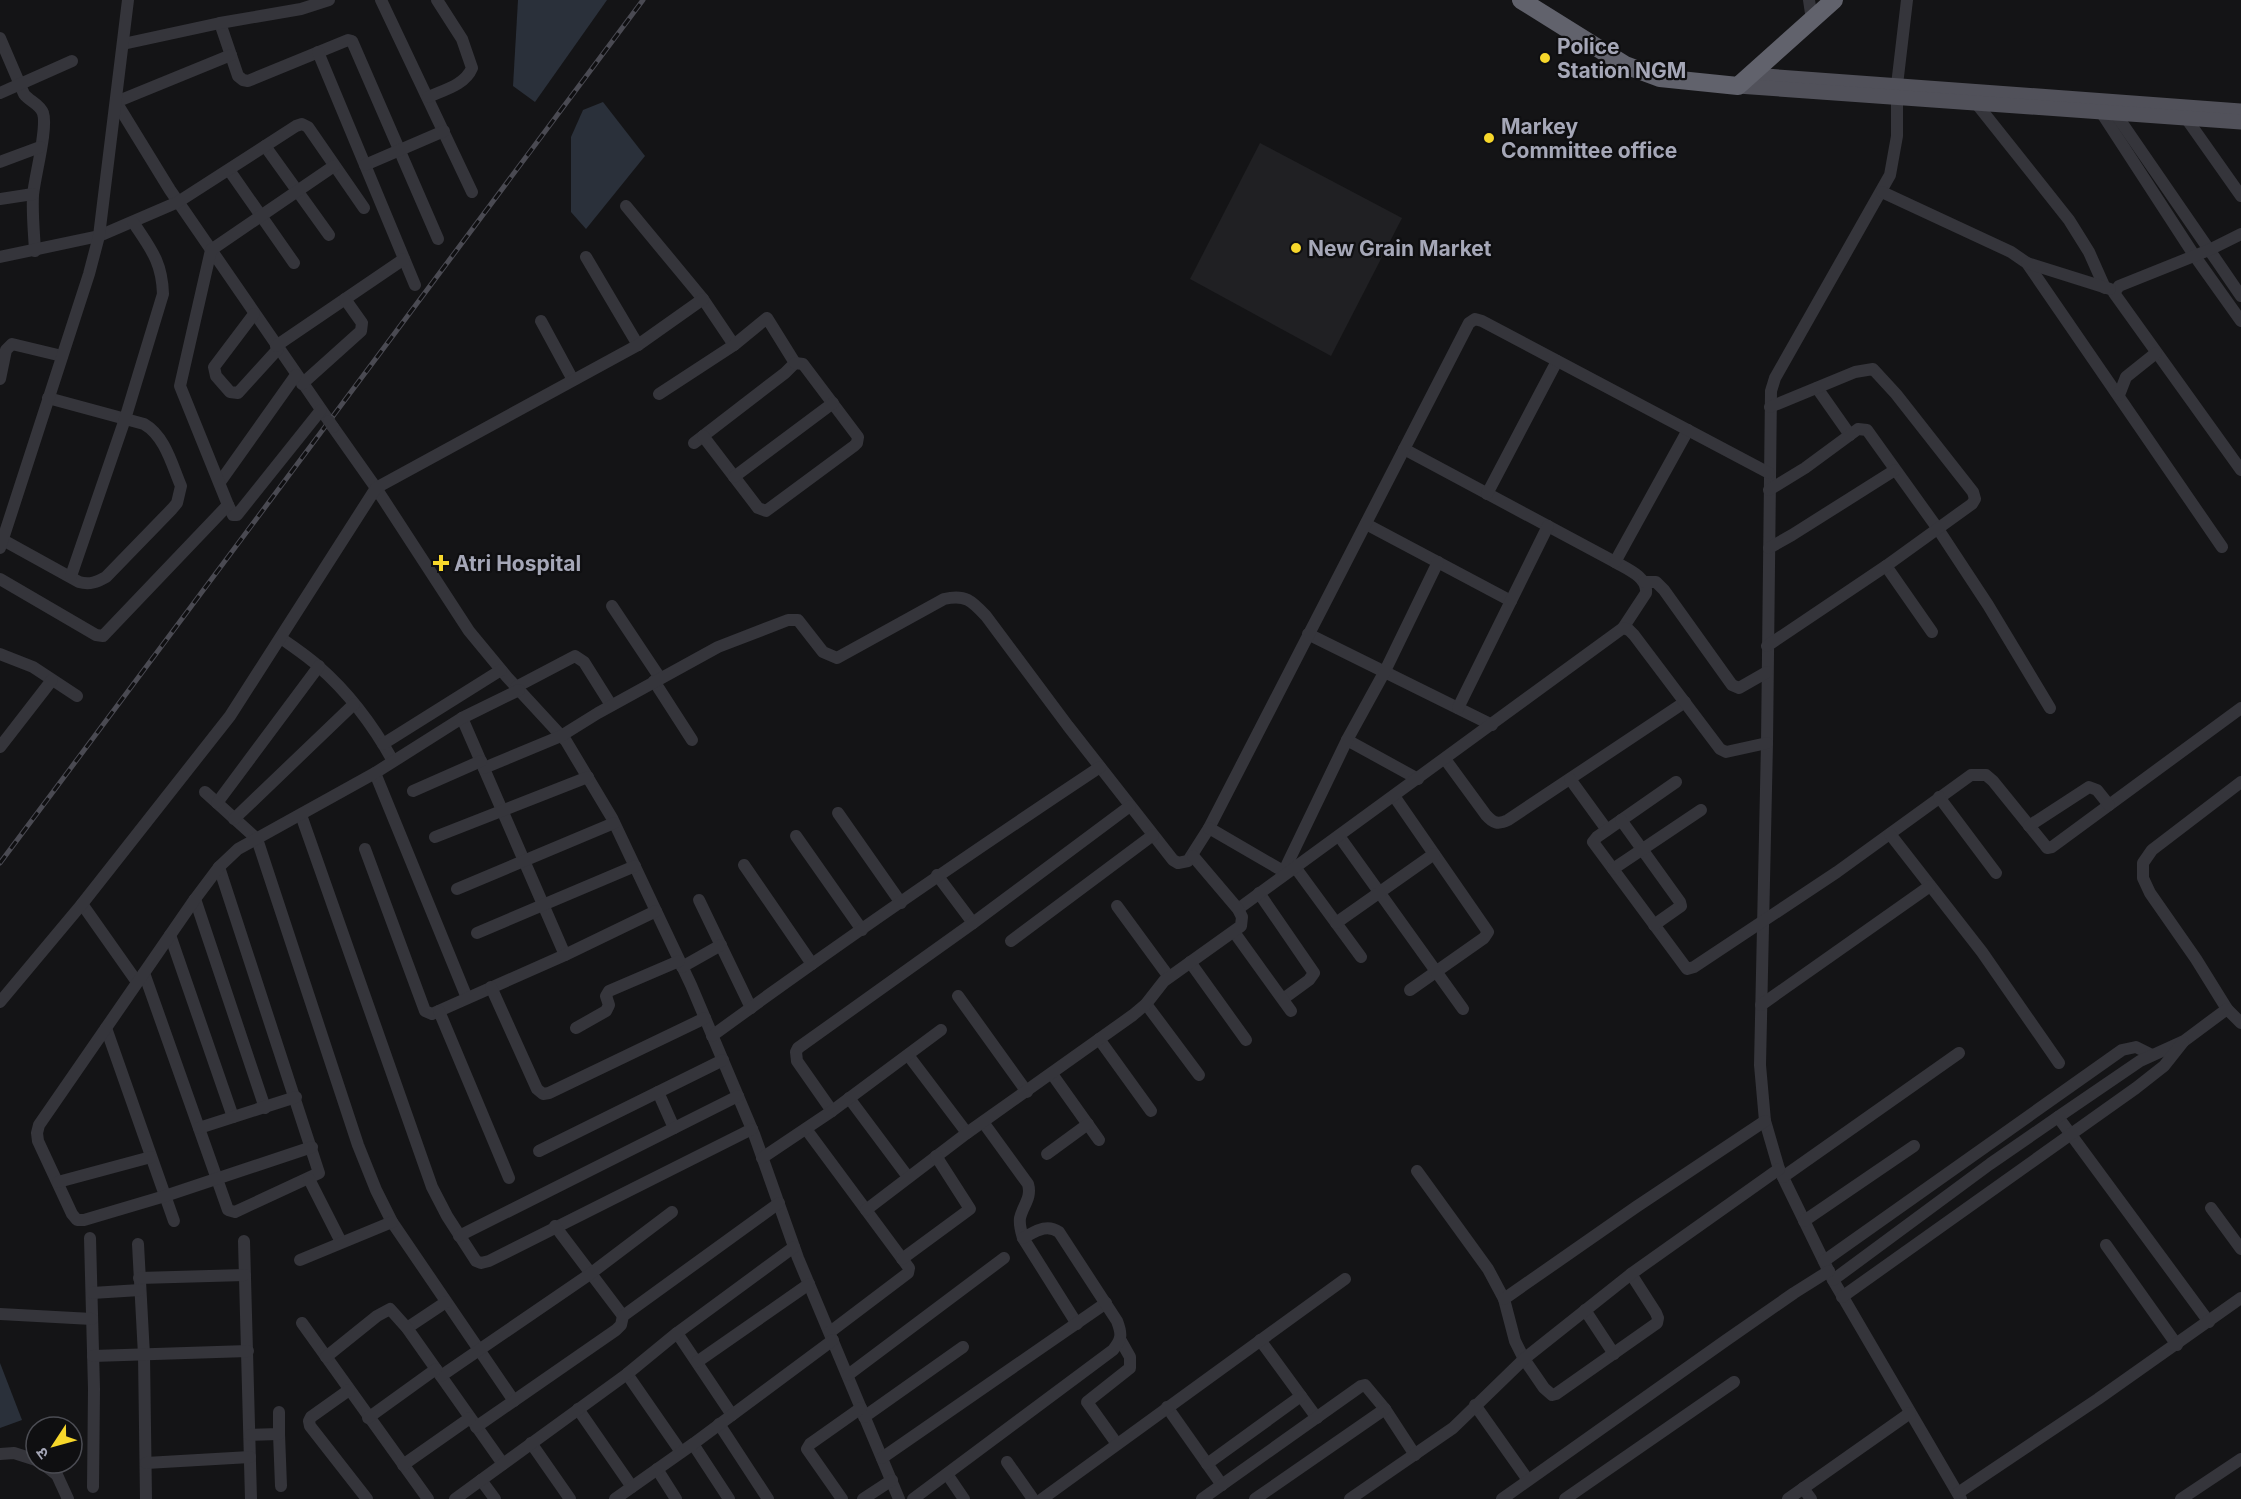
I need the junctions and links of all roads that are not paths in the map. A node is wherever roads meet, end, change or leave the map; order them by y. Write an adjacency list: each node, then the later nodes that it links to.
1 (128, 0): 13 (street)
2 (329, 0): 11 (street)
3 (381, 0): 22 (street)
4 (438, 0): 22 (street)
5 (1521, 0): 17 (highway)
6 (1539, 0): 17 (highway)
7 (1809, 0): 10 (street)
8 (1834, 0): 10 (highway)
9 (1907, 0): 20 (street)
10 (1812, 20): 18 (highway)
11 (220, 23): 13 (street); 15 (street)
12 (0, 38): 19 (street)
13 (123, 44): 23 (street)
14 (318, 52): 15 (street); 32 (street); 34 (street)
15 (231, 55): 23 (street)
16 (72, 61): 19 (street)
17 (1662, 73): 18 (highway)
18 (1745, 81): 20 (main road)
19 (20, 84): 21 (street); 31 (street)
20 (1897, 91): 24 (main road); 25 (main road); 39 (street)
21 (0, 93)
22 (428, 97): 29 (street)
23 (116, 102): 43 (street); 50 (street)
24 (1976, 103): 26 (main road); 62 (street)
25 (2241, 111)
26 (2108, 113): 27 (main road); 54 (street); 55 (street)
27 (2186, 118): 28 (main road); 41 (street)
28 (2241, 122)
29 (444, 131): 32 (street); 38 (street)
30 (265, 146): 35 (street); 36 (street); 37 (street)
31 (40, 147): 33 (street); 40 (street)
32 (400, 150): 34 (street); 51 (street)
33 (0, 162)
34 (365, 165): 58 (street)
35 (334, 166): 37 (street); 45 (street)
36 (229, 170): 43 (street); 46 (street)
37 (297, 191): 46 (street); 49 (street)
38 (472, 192)
39 (1882, 192): 60 (street); 84 (street)
40 (33, 194): 42 (street); 52 (street)
41 (2241, 196)
42 (0, 199)
43 (178, 202): 47 (street); 53 (street)
44 (626, 206): 65 (street)
45 (364, 208)
46 (261, 216): 53 (street); 59 (street)
47 (133, 222): 50 (street); 86 (street)
48 (2241, 234): 54 (street)
49 (329, 235)
50 (99, 236): 52 (street); 73 (street)
51 (438, 239)
52 (36, 250): 56 (street)
53 (211, 250): 66 (street); 94 (street)
54 (2209, 250): 55 (street); 63 (street)
55 (2194, 255): 62 (street); 68 (street)
56 (0, 257)
57 (586, 257): 69 (street)
58 (404, 259): 61 (street); 64 (street)
59 (294, 263)
60 (2027, 263): 62 (street); 81 (street)
61 (415, 285)
62 (2110, 289): 72 (street)
63 (2241, 296)
64 (345, 299): 71 (street); 77 (street)
65 (703, 299): 69 (street); 70 (street)
66 (254, 314): 71 (street); 71 (street)
67 (541, 321): 78 (street)
68 (2241, 321)
69 (638, 345): 78 (street)
70 (734, 345): 75 (street); 80 (street)
71 (277, 347): 77 (street)
72 (2156, 353): 81 (street); 91 (street)
73 (62, 356): 76 (street); 82 (street)
74 (1557, 361): 87 (street); 89 (street); 97 (street)
75 (795, 363): 83 (street); 93 (street)
76 (0, 379)
77 (299, 380): 85 (street); 94 (street)
78 (573, 380): 95 (street)
79 (1817, 387): 84 (street); 88 (street); 102 (street)
80 (659, 394)
81 (2119, 394): 104 (street)
82 (48, 398): 86 (street); 99 (street)
83 (832, 403): 93 (street); 93 (street)
84 (1770, 407): 92 (street)
85 (321, 410): 95 (street, bridge); 98 (street)
86 (125, 419): 109 (street); 109 (street)
87 (1688, 430): 92 (street); 106 (street)
88 (1850, 435): 90 (street); 96 (street)
89 (1404, 449): 97 (street); 100 (street)
90 (1896, 470): 102 (street); 105 (street)
91 (2241, 470)
92 (1769, 473): 96 (street)
93 (734, 477)
94 (220, 482): 98 (street)
95 (376, 488): 117 (street); 121 (street)
96 (1769, 490): 105 (street)
97 (1486, 494): 101 (street)
98 (228, 505): 110 (street)
99 (4, 523): 103 (street)
100 (1366, 525): 107 (street); 116 (street)
101 (1548, 526): 106 (street); 112 (street)
102 (1938, 529): 108 (street); 132 (street)
103 (1, 544): 109 (street)
104 (2222, 547)
105 (1769, 548): 118 (street)
106 (1615, 561): 111 (street)
107 (1438, 562): 112 (street); 122 (street)
108 (1886, 566): 115 (street); 118 (street)
109 (71, 576)
110 (0, 579)
111 (1644, 582): 114 (street); 123 (street)
112 (1511, 601): 131 (street)
113 (612, 606): 124 (street)
114 (1623, 628): 128 (street); 135 (street)
115 (1932, 632)
116 (1308, 634): 122 (street); 167 (street)
117 (281, 638): 120 (street); 195 (street)
118 (1767, 646): 123 (street)
119 (0, 654): 125 (street)
120 (319, 666): 129 (street); 156 (street)
121 (501, 670): 126 (street); 140 (street)
122 (1385, 671): 131 (street); 138 (street)
123 (1767, 672): 139 (street)
124 (657, 679): 130 (street); 137 (street); 145 (street)
125 (52, 680): 127 (street); 141 (street)
126 (518, 689): 130 (street); 134 (street); 136 (street)
127 (77, 696)
128 (1685, 702): 139 (street); 149 (street)
129 (354, 704): 140 (street); 163 (street)
130 (611, 705): 136 (street)
131 (1458, 708): 135 (street)
132 (2050, 708)
133 (2241, 708): 157 (street)
134 (462, 718): 143 (street); 144 (street)
135 (1492, 725): 142 (street)
136 (561, 736): 144 (street); 147 (street)
137 (692, 740)
138 (1347, 740): 148 (street); 186 (street)
139 (1767, 743): 202 (street)
140 (383, 744): 143 (street)
141 (0, 747)
142 (1445, 759): 148 (street); 149 (street)
143 (393, 761): 146 (street)
144 (482, 764): 152 (street); 160 (street)
145 (1100, 767): 158 (street); 187 (street)
146 (375, 773): 162 (street); 221 (street)
147 (588, 777): 160 (street); 165 (street)
148 (1418, 779): 154 (street)
149 (1570, 779): 168 (street)
150 (1676, 782): 164 (street)
151 (2241, 782): 227 (street)
152 (413, 791)
153 (204, 792): 156 (street)
154 (1394, 796): 172 (street); 177 (street)
155 (1939, 797): 166 (street); 169 (street); 185 (street)
156 (217, 803): 163 (street)
157 (2109, 805): 166 (street); 166 (street)
158 (1130, 806): 170 (street); 200 (street)
159 (1701, 810): 176 (street)
160 (502, 811): 173 (street); 179 (street)
161 (838, 813): 194 (street)
162 (301, 815): 174 (street); 291 (street)
163 (234, 819): 174 (street)
164 (1621, 820): 168 (street); 176 (street)
165 (614, 823): 179 (street); 181 (street)
166 (2029, 826)
167 (1209, 828): 178 (street); 186 (street)
168 (1607, 830): 184 (street)
169 (1890, 834): 188 (street); 202 (street)
170 (1153, 835): 178 (street); 208 (street)
171 (796, 836): 204 (street)
172 (1339, 836): 183 (street); 190 (street)
173 (435, 837)
174 (257, 839): 182 (street); 288 (street)
175 (365, 849): 229 (street)
176 (1643, 849): 184 (street); 203 (street)
177 (1434, 854): 190 (street); 215 (street)
178 (1193, 856): 198 (street)
179 (524, 861): 189 (street); 196 (street)
180 (744, 864): 214 (street)
181 (635, 866): 196 (street); 199 (street)
182 (219, 867): 192 (street); 250 (street)
183 (1295, 867): 186 (street); 201 (street)
184 (1613, 869): 203 (street)
185 (1996, 873)
186 (1282, 874): 191 (street)
187 (938, 875): 194 (street); 200 (street)
188 (1930, 886): 225 (street); 244 (street)
189 (457, 889)
190 (1381, 892): 201 (street); 215 (street)
191 (1259, 893): 198 (street); 222 (street)
192 (195, 899): 207 (street); 252 (street)
193 (699, 900): 209 (street)
194 (901, 903): 204 (street)
195 (82, 904): 217 (street); 223 (street)
196 (542, 905): 206 (street); 210 (street)
197 (1118, 906): 216 (street)
198 (1238, 909): 205 (street)
199 (656, 911): 210 (street); 213 (street)
200 (973, 923): 253 (street)
201 (1336, 923): 211 (street)
202 (1762, 923): 203 (street); 225 (street)
203 (1654, 924)
204 (862, 930): 214 (street)
205 (1234, 932): 212 (street); 222 (street)
206 (477, 933)
207 (170, 935): 217 (street); 255 (street)
208 (1011, 941)
209 (721, 945): 213 (street); 226 (street)
210 (565, 955): 218 (street)
211 (1361, 957)
212 (1190, 962): 216 (street); 238 (street)
213 (681, 964): 231 (street); 234 (street)
214 (812, 964): 226 (street)
215 (1437, 971): 219 (street); 228 (street)
216 (1169, 977): 224 (street)
217 (140, 978): 233 (street); 260 (street)
218 (491, 987): 221 (street); 231 (street)
219 (1410, 990)
220 (958, 996): 248 (street)
221 (467, 998): 229 (street)
222 (1283, 999): 230 (street)
223 (0, 1002)
224 (1146, 1004): 237 (street); 246 (street)
225 (1761, 1005): 257 (street)
226 (751, 1008): 236 (street)
227 (2227, 1009): 232 (street); 239 (street)
228 (1463, 1010)
229 (439, 1011): 277 (street)
230 (1292, 1011)
231 (705, 1018): 236 (street)
232 (2241, 1023)
233 (106, 1028): 271 (street); 280 (street)
234 (576, 1028)
235 (941, 1030): 241 (street)
236 (712, 1036): 243 (street)
237 (1100, 1039): 245 (street); 254 (street)
238 (1246, 1040)
239 (2184, 1041): 242 (street); 265 (street)
240 (1959, 1053): 275 (street)
241 (908, 1055): 251 (street); 264 (street)
242 (2152, 1055): 256 (street); 290 (street)
243 (723, 1060): 247 (street); 249 (street)
244 (2059, 1063)
245 (1052, 1074): 248 (street); 259 (street)
246 (1199, 1075)
247 (658, 1092): 261 (street); 269 (street)
248 (1027, 1092): 258 (street)
249 (738, 1096): 261 (street); 262 (street)
250 (296, 1097): 252 (street); 268 (street)
251 (849, 1098): 253 (street); 276 (street)
252 (265, 1108): 255 (street)
253 (832, 1111): 263 (street)
254 (1151, 1111)
255 (233, 1117): 260 (street)
256 (2058, 1117): 265 (street); 296 (street)
257 (1765, 1121): 275 (street); 314 (street)
258 (983, 1122): 264 (street); 293 (street)
259 (1088, 1124): 266 (street); 270 (street)
260 (199, 1128): 278 (street)
261 (674, 1128): 291 (street)
262 (752, 1129): 273 (street); 289 (street)
263 (806, 1129): 273 (street); 284 (street)
264 (967, 1133): 272 (street)
265 (2072, 1134): 312 (street); 321 (street)
266 (1099, 1140)
267 (1914, 1146): 287 (street)
268 (312, 1148): 278 (street); 279 (street)
269 (539, 1151)
270 (1047, 1154)
271 (151, 1156): 280 (street); 281 (street)
272 (936, 1156): 276 (street); 303 (street)
273 (762, 1158): 282 (street)
274 (1417, 1171): 314 (street)
275 (1781, 1173): 287 (street); 306 (street)
276 (908, 1177): 284 (street)
277 (509, 1178)
278 (216, 1179): 279 (street); 281 (street)
279 (309, 1179): 295 (street)
280 (58, 1182): 281 (street)
281 (165, 1196): 286 (street)
282 (779, 1203): 299 (street); 319 (street)
283 (2211, 1208): 300 (street)
284 (866, 1210): 303 (street)
285 (672, 1212): 305 (street)
286 (174, 1221)
287 (1804, 1221): 304 (street)
288 (392, 1222): 295 (street); 315 (street)
289 (555, 1226): 291 (street); 305 (street)
290 (1872, 1227): 296 (street); 304 (street)
291 (459, 1236)
292 (90, 1238): 311 (street)
293 (1023, 1238): 316 (street); 323 (street)
294 (244, 1241): 307 (street)
295 (341, 1242): 302 (street)
296 (1884, 1243): 304 (street)
297 (138, 1244): 309 (street)
298 (2106, 1245): 329 (street)
299 (794, 1247): 310 (street); 325 (street)
300 (2241, 1249)
301 (1004, 1258): 341 (street)
302 (300, 1260)
303 (902, 1260): 326 (street)
304 (1829, 1271): 312 (street); 380 (street)
305 (590, 1274): 319 (street); 332 (street)
306 (1631, 1274): 317 (street); 333 (street)
307 (245, 1275): 309 (street); 331 (street)
308 (1345, 1279): 327 (street)
309 (140, 1284): 311 (street); 335 (street)
310 (809, 1284): 326 (street); 338 (street)
311 (92, 1293): 320 (street)
312 (1842, 1297): 352 (street)
313 (2241, 1298): 321 (street)
314 (1504, 1299): 337 (street)
315 (446, 1302): 324 (street); 332 (street)
316 (1106, 1303): 323 (street); 328 (street)
317 (1585, 1310): 333 (street); 337 (street)
318 (0, 1314): 320 (street)
319 (623, 1316): 345 (street)
320 (92, 1320): 334 (street)
321 (2209, 1322): 329 (street)
322 (302, 1323): 336 (street)
323 (1077, 1324): 368 (street)
324 (407, 1328): 336 (street); 339 (street)
325 (676, 1333): 338 (street); 340 (street)
326 (831, 1336): 341 (street); 353 (street)
327 (1260, 1340): 344 (street); 347 (street)
328 (1121, 1341): 362 (street); 376 (street)
329 (2178, 1345): 386 (street)
330 (963, 1347): 351 (street)
331 (248, 1351): 335 (street); 359 (street)
332 (480, 1351): 339 (street); 345 (street)
333 (1614, 1354): 337 (street)
334 (93, 1356): 335 (street); 383 (street)
335 (144, 1356): 371 (street)
336 (326, 1357): 343 (street)
337 (1524, 1359): 346 (street)
338 (697, 1362): 353 (street)
339 (438, 1373): 354 (street); 356 (street)
340 (627, 1374): 348 (street); 363 (street)
341 (848, 1375): 351 (street)
342 (1734, 1382): 410 (street)
343 (349, 1390): 354 (street); 390 (street)
344 (1301, 1396): 355 (street); 373 (street)
345 (514, 1401): 356 (street)
346 (1475, 1405): 365 (street); 380 (street)
347 (1167, 1407): 362 (street); 373 (street)
348 (578, 1409): 360 (street); 384 (street)
349 (1384, 1409): 355 (street); 365 (street); 407 (street)
350 (279, 1412): 358 (street)
351 (862, 1413): 368 (street); 399 (street)
352 (1910, 1413): 385 (street); 386 (street)
353 (732, 1415): 357 (street)
354 (368, 1418): 374 (street)
355 (1317, 1418): 381 (street)
356 (473, 1422): 372 (street); 374 (street)
357 (720, 1424): 361 (street); 398 (street)
358 (279, 1434): 359 (street); 382 (street)
359 (250, 1435): 367 (street)
360 (531, 1443): 372 (street); 394 (street)
361 (693, 1444): 363 (street); 397 (street)
362 (1117, 1444): 405 (street)
363 (681, 1452): 375 (street)
364 (0, 1454): 366 (street)
365 (1415, 1455): 408 (street)
366 (24, 1456)
367 (250, 1457): 371 (street); 389 (street)
368 (882, 1458): 379 (street)
369 (2241, 1459): 412 (street)
370 (1007, 1462): 404 (street)
371 (146, 1463): 388 (street)
372 (503, 1464): 378 (street)
373 (1208, 1464): 381 (street)
374 (403, 1465): 391 (street)
375 (657, 1469): 384 (street); 396 (street)
376 (947, 1474): 402 (street); 403 (street)
377 (57, 1475): 387 (street)
378 (482, 1480): 392 (street); 393 (street)
379 (892, 1480): 400 (street); 401 (street)
380 (1528, 1480): 409 (street)
381 (1222, 1485): 406 (street)
382 (281, 1486)
383 (93, 1487)
384 (632, 1487): 395 (street)
385 (1807, 1494): 411 (street)
386 (1959, 1496)
387 (68, 1499)
388 (146, 1499)
389 (251, 1499)
390 (367, 1499)
391 (428, 1499)
392 (455, 1499)
393 (495, 1499)
394 (570, 1499)
395 (615, 1499)
396 (676, 1499)
397 (729, 1499)
398 (768, 1499)
399 (842, 1499)
400 (863, 1499)
401 (899, 1499)
402 (913, 1499)
403 (964, 1499)
404 (1033, 1499)
405 (1042, 1499)
406 (1202, 1499)
407 (1256, 1499)
408 (1350, 1499)
409 (1502, 1499)
410 (1565, 1499)
411 (1788, 1499)
412 (2181, 1499)

